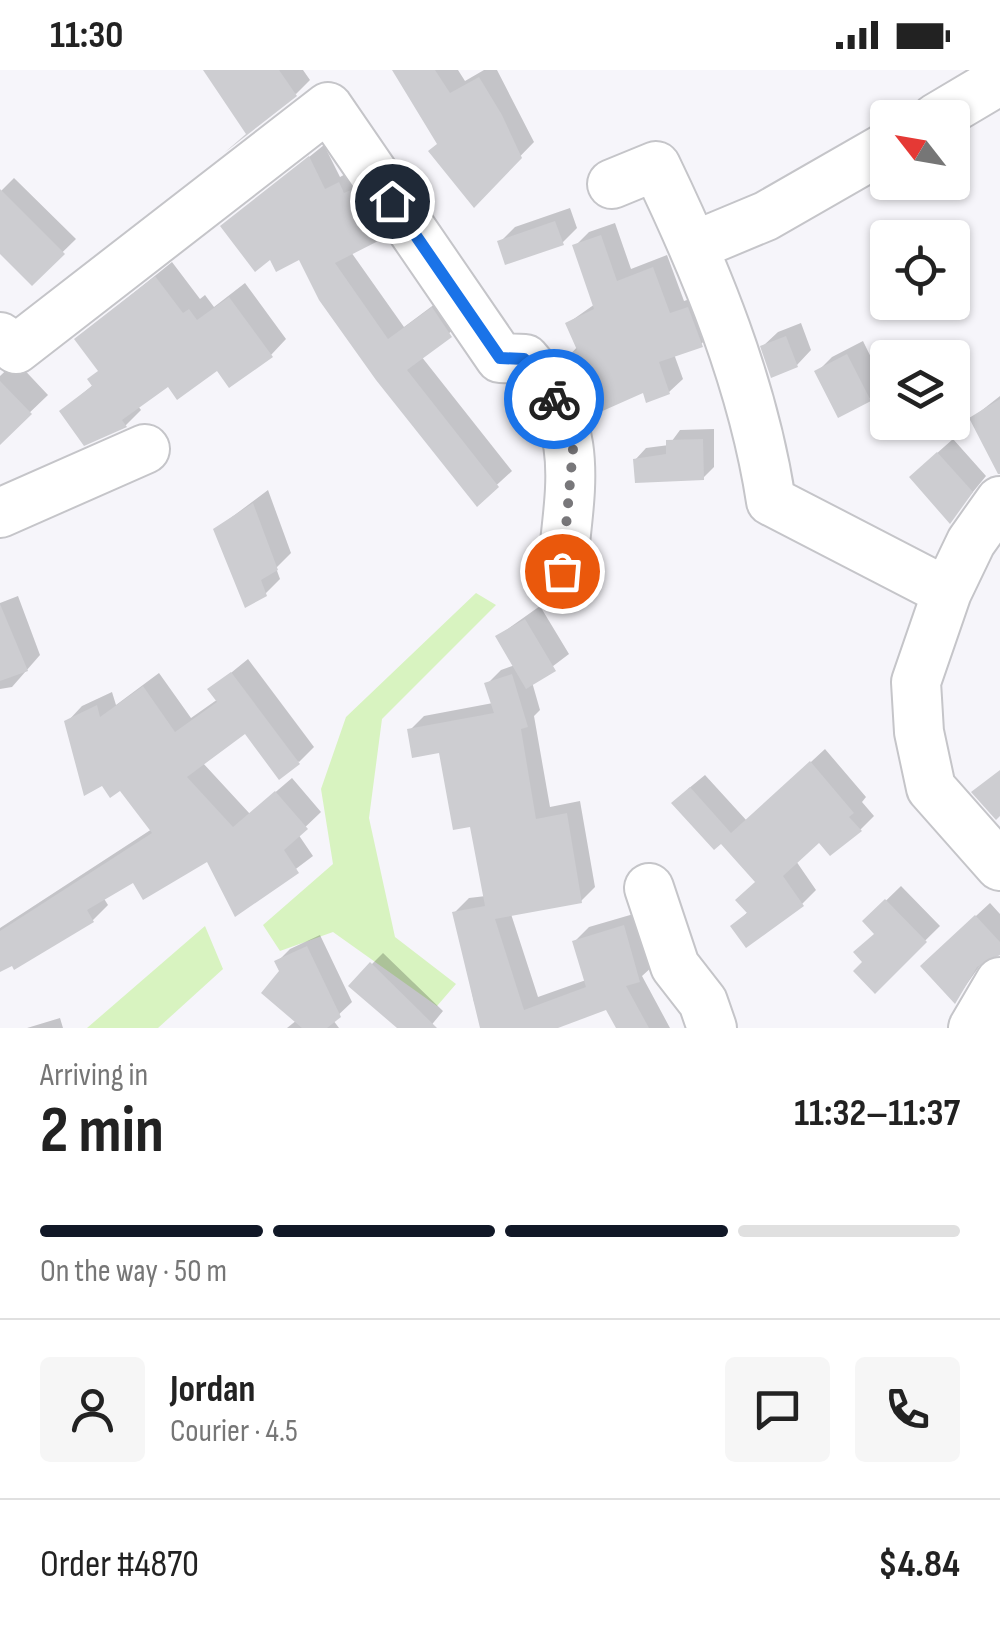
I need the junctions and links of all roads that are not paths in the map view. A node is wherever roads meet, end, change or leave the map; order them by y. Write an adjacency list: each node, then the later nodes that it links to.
1 (1000, 80): 2 (street)
2 (966, 100)
3 (870, 156): 5 (street)
4 (612, 184): 5 (street)
5 (694, 246): 11 (street)
6 (0, 338): 10 (street)
7 (145, 449): 9 (street)
8 (1000, 502): 11 (street)
9 (0, 513)
10 (562, 571)
11 (946, 592): 12 (street)
12 (1000, 866)
13 (649, 888): 15 (street)
14 (1000, 982): 16 (street)
15 (712, 1028)
16 (973, 1028)

